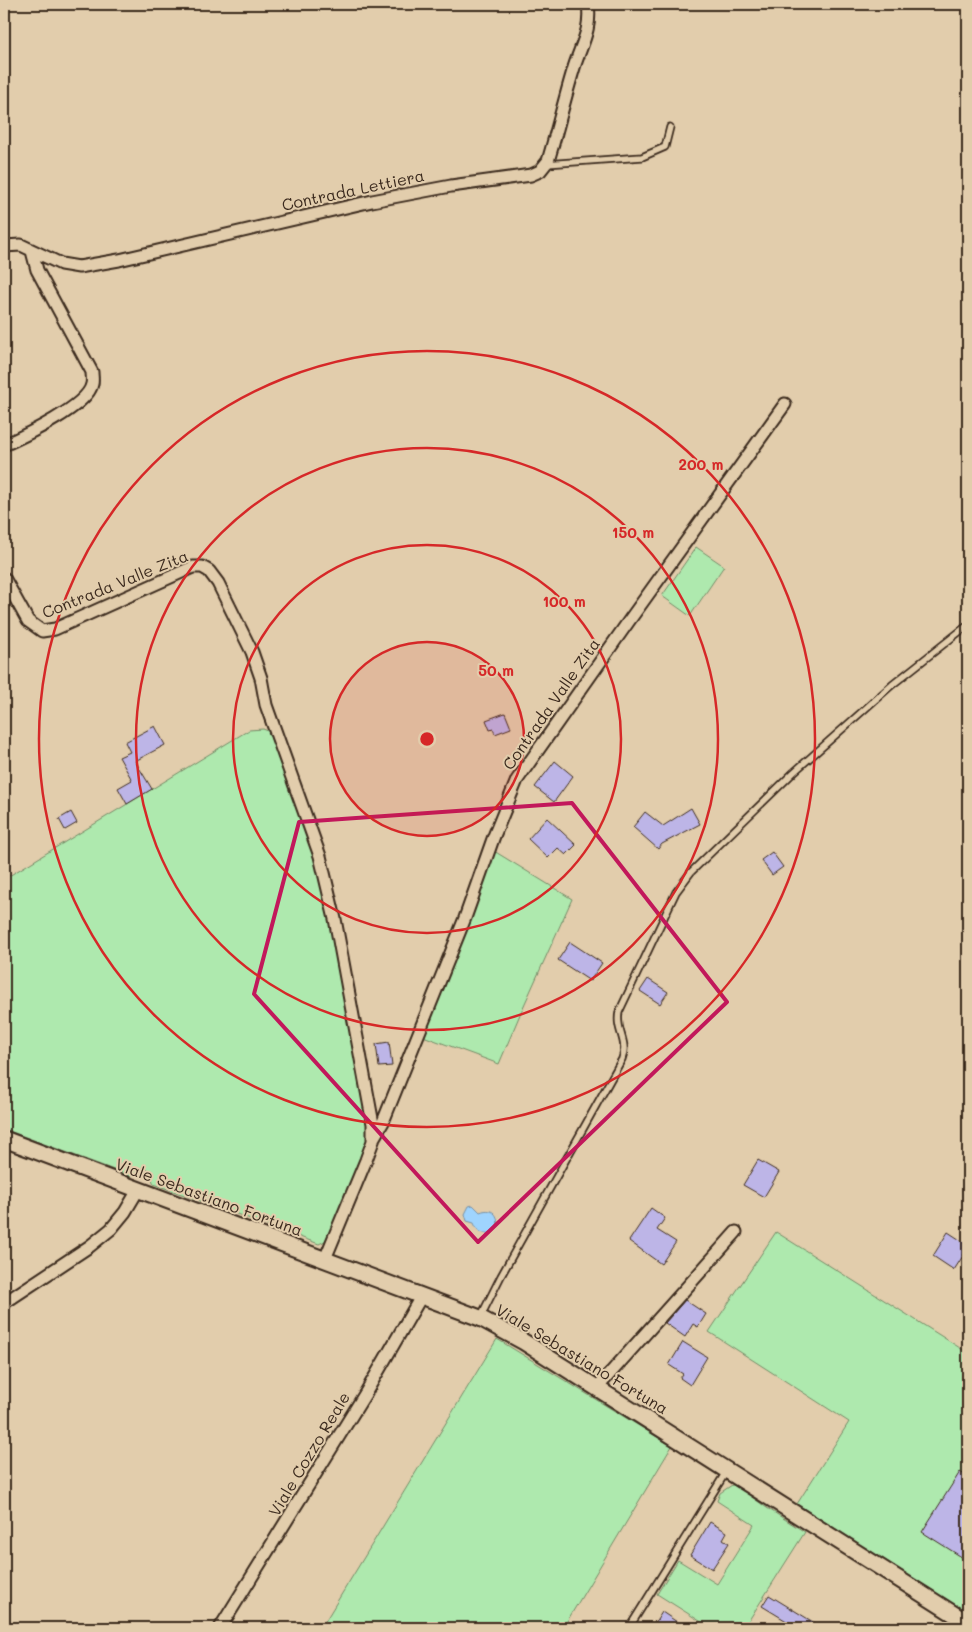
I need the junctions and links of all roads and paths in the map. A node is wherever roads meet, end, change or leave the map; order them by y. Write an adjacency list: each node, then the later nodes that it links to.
1 (588, 4): 3 (street)
2 (670, 127): 3 (lane)
3 (546, 164): 5 (street, Contrada Lettiera)
4 (4, 246): 5 (street, Contrada Lettiera)
5 (32, 251): 7 (street)
6 (785, 404): 11 (street, Contrada Valle Zita)
7 (4, 445)
8 (4, 578): 11 (street, Contrada Valle Zita)
9 (968, 625): 17 (lane)
10 (4, 1139): 12 (street, Viale Sebastiano Fortuna)
11 (373, 1141): 14 (street, Contrada Valle Zita)
12 (138, 1190): 14 (street, Viale Sebastiano Fortuna); 16 (street)
13 (736, 1232): 18 (street)
14 (325, 1259): 15 (street, Viale Sebastiano Fortuna)
15 (422, 1295): 17 (street, Viale Sebastiano Fortuna); 21 (street, Viale Cozzo Reale)
16 (4, 1303)
17 (480, 1318): 18 (street, Viale Sebastiano Fortuna)
18 (597, 1388): 19 (street, Viale Sebastiano Fortuna)
19 (727, 1470): 20 (street, Viale Sebastiano Fortuna); 22 (lane)
20 (968, 1623)
21 (220, 1628)
22 (629, 1628)

